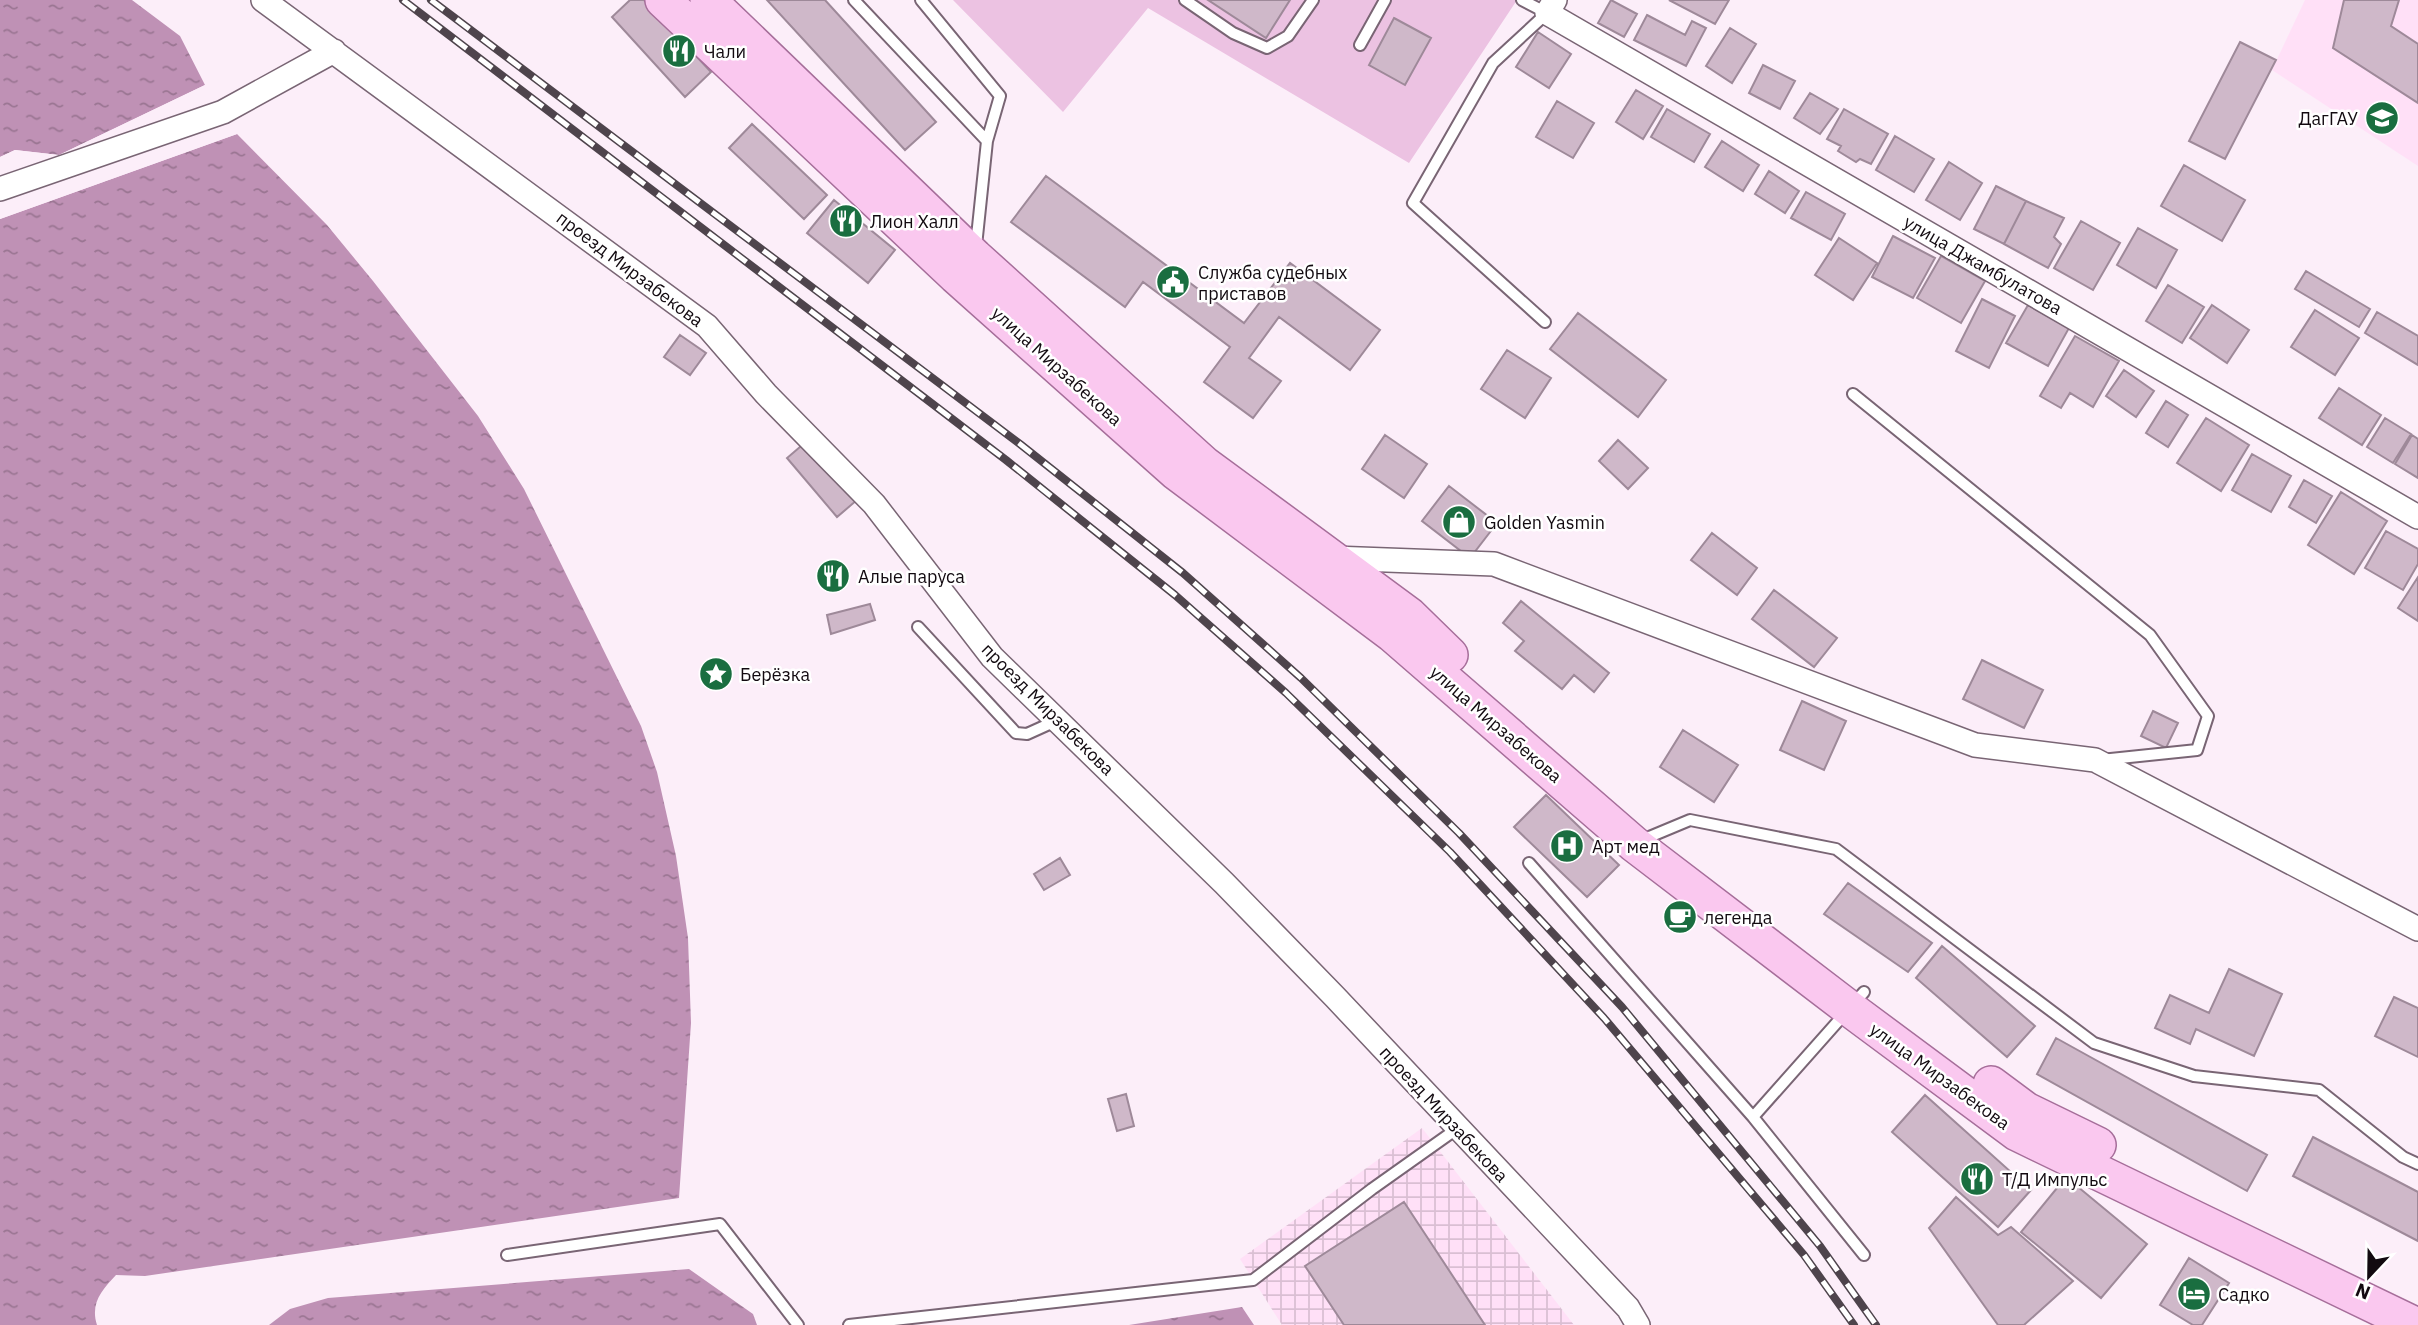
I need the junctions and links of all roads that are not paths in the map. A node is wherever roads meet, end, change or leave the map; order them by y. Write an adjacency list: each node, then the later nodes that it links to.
1 (263, 0): 12 (street, проезд Мирзабекова)
2 (663, 0): 15 (main road, улица Мирзабекова)
3 (708, 0): 15 (main road, улица Мирзабекова)
4 (854, 0): 13 (lane)
5 (921, 0): 13 (lane)
6 (1185, 0): 7 (lane)
7 (1313, 0)
8 (1385, 0): 11 (lane)
9 (1522, 0): 10 (lane)
10 (1551, 6): 16 (lane); 18 (street, улица Джамбулатова)
11 (1360, 45)
12 (334, 51): 14 (street); 21 (street, проезд Мирзабекова)
13 (987, 141): 15 (lane)
14 (0, 189)
15 (965, 267): 19 (main road, улица Мирзабекова)
16 (1545, 322)
17 (1853, 394): 22 (lane)
18 (2418, 517)
19 (1321, 567): 22 (street); 23 (main road, улица Мирзабекова)
20 (918, 627): 21 (lane)
21 (1058, 720): 28 (street, проезд Мирзабекова)
22 (2095, 760): 25 (street)
23 (1637, 842): 26 (main road, улица Мирзабекова); 29 (lane)
24 (1529, 863): 27 (lane)
25 (2418, 929)
26 (1857, 1001): 27 (lane); 32 (main road, улица Мирзабекова); 36 (main road, улица Мирзабекова)
27 (1753, 1117): 31 (lane)
28 (1458, 1128): 34 (lane); 35 (street, проезд Мирзабекова)
29 (2418, 1164)
30 (507, 1255): 33 (lane)
31 (1864, 1255)
32 (2418, 1302)
33 (799, 1325)
34 (849, 1325)
35 (1638, 1325)
36 (2415, 1325)

